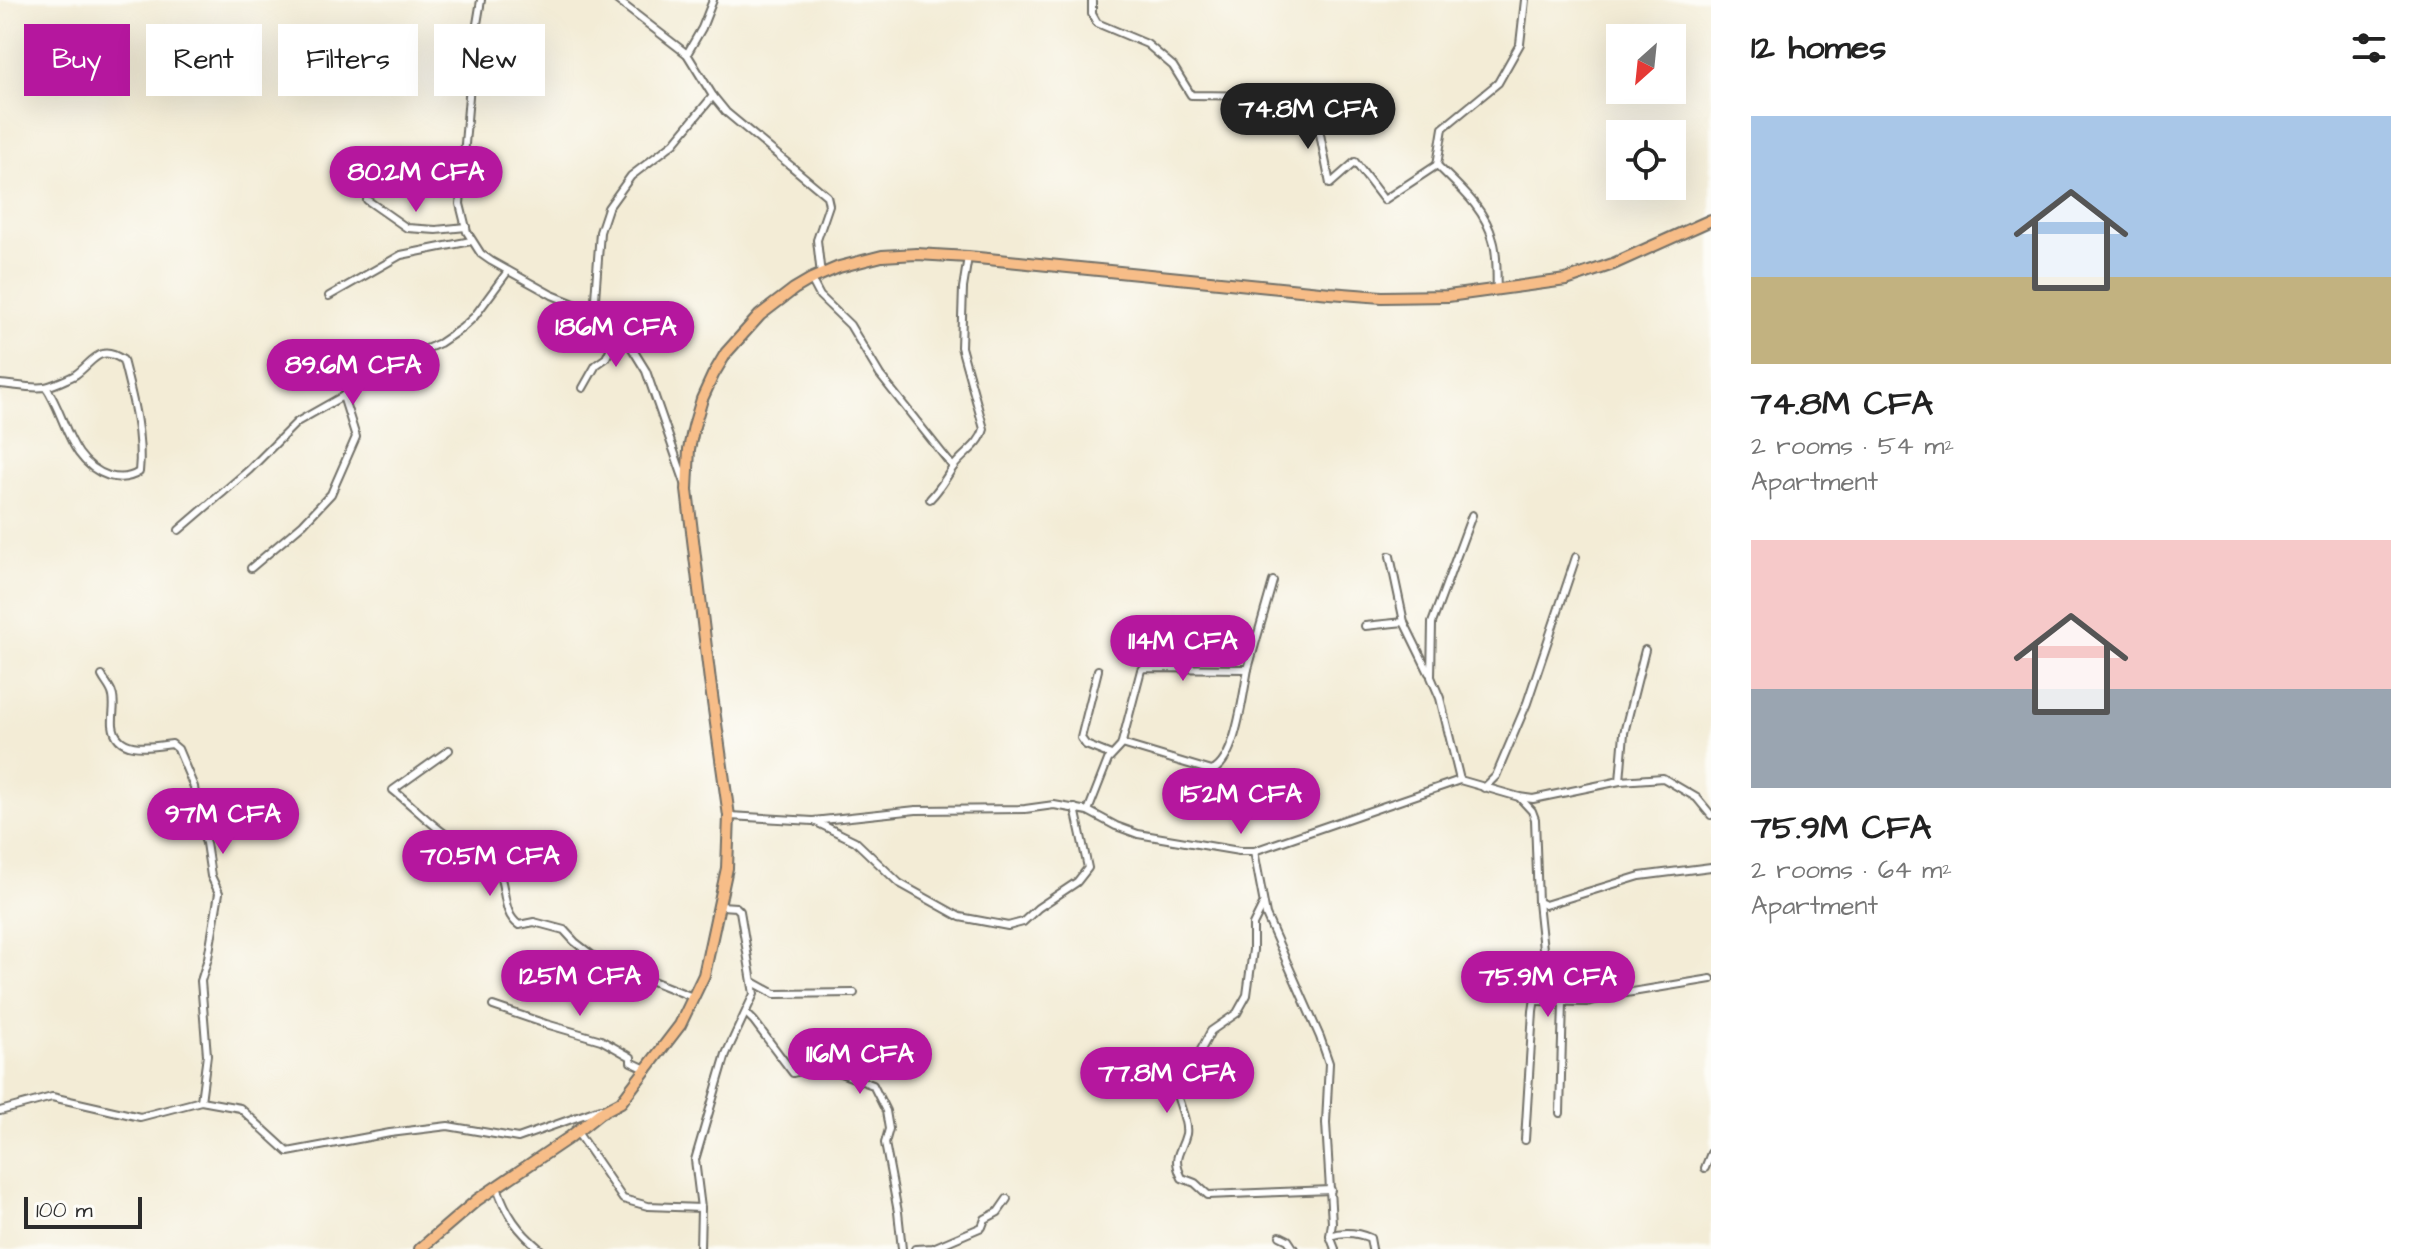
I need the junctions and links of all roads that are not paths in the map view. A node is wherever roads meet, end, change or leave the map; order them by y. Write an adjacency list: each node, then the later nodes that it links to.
1 (481, 0): 11 (street)
2 (617, 0): 6 (street)
3 (713, 0): 6 (street)
4 (1092, 0): 8 (street)
5 (1525, 0): 8 (street)
6 (687, 54): 7 (street)
7 (713, 96): 15 (street); 18 (street)
8 (1437, 165): 16 (street)
9 (367, 200): 11 (street)
10 (1711, 220): 16 (main road)
11 (466, 227): 12 (street)
12 (471, 241): 14 (street); 17 (street)
13 (968, 257): 15 (main road); 16 (main road); 24 (street)
14 (508, 271): 18 (street); 23 (street)
15 (816, 277): 24 (street); 25 (main road)
16 (1497, 291)
17 (329, 296)
18 (594, 312): 19 (street)
19 (618, 333): 22 (street); 25 (street)
20 (0, 384): 21 (street)
21 (46, 387): 21 (street)
22 (583, 388)
23 (343, 396): 28 (street); 31 (street)
24 (953, 467): 26 (street)
25 (687, 490): 50 (main road)
26 (930, 499)
27 (1472, 515): 39 (street)
28 (179, 530)
29 (1390, 556): 33 (street)
30 (1576, 557): 45 (street)
31 (251, 568)
32 (1273, 581): 36 (street)
33 (1404, 622): 34 (street); 39 (street)
34 (1365, 626)
35 (1645, 650): 44 (street)
36 (1248, 669): 40 (street); 40 (street)
37 (1098, 670): 42 (street)
38 (102, 676): 66 (street)
39 (1431, 677): 43 (street)
40 (1122, 744): 42 (street)
41 (449, 750): 60 (street)
42 (1111, 755): 48 (street)
43 (1460, 780): 45 (street); 52 (street)
44 (1620, 781): 46 (street); 49 (street)
45 (1484, 788): 46 (street)
46 (1519, 797): 54 (street)
47 (1075, 808): 48 (street); 51 (street); 51 (street)
48 (1088, 811): 52 (street)
49 (1711, 815)
50 (729, 816): 51 (street); 56 (main road)
51 (813, 821)
52 (1254, 851): 55 (street)
53 (1711, 867): 54 (street)
54 (1538, 902): 61 (street)
55 (1263, 905): 75 (street); 75 (street)
56 (721, 906): 58 (street); 60 (main road)
57 (1711, 979): 62 (street)
58 (753, 982): 59 (street); 64 (street)
59 (854, 993)
60 (695, 998): 65 (main road)
61 (1535, 1001): 62 (street); 71 (street)
62 (1563, 1002): 69 (street)
63 (493, 1006): 65 (street)
64 (746, 1013): 77 (street); 83 (street)
65 (648, 1070): 67 (main road)
66 (201, 1101): 67 (street); 68 (street)
67 (621, 1102): 70 (main road)
68 (0, 1111)
69 (1560, 1113)
70 (577, 1132): 74 (main road); 77 (street)
71 (1525, 1140)
72 (1711, 1153): 73 (street)
73 (1705, 1168)
74 (497, 1187): 80 (main road); 81 (street)
75 (1331, 1190): 79 (street)
76 (1007, 1199): 84 (street)
77 (701, 1208): 82 (street)
78 (1280, 1236): 85 (street)
79 (1330, 1236): 86 (street); 87 (street)
80 (420, 1249)
81 (540, 1249)
82 (700, 1249)
83 (902, 1249)
84 (915, 1249)
85 (1294, 1249)
86 (1335, 1249)
87 (1372, 1249)

